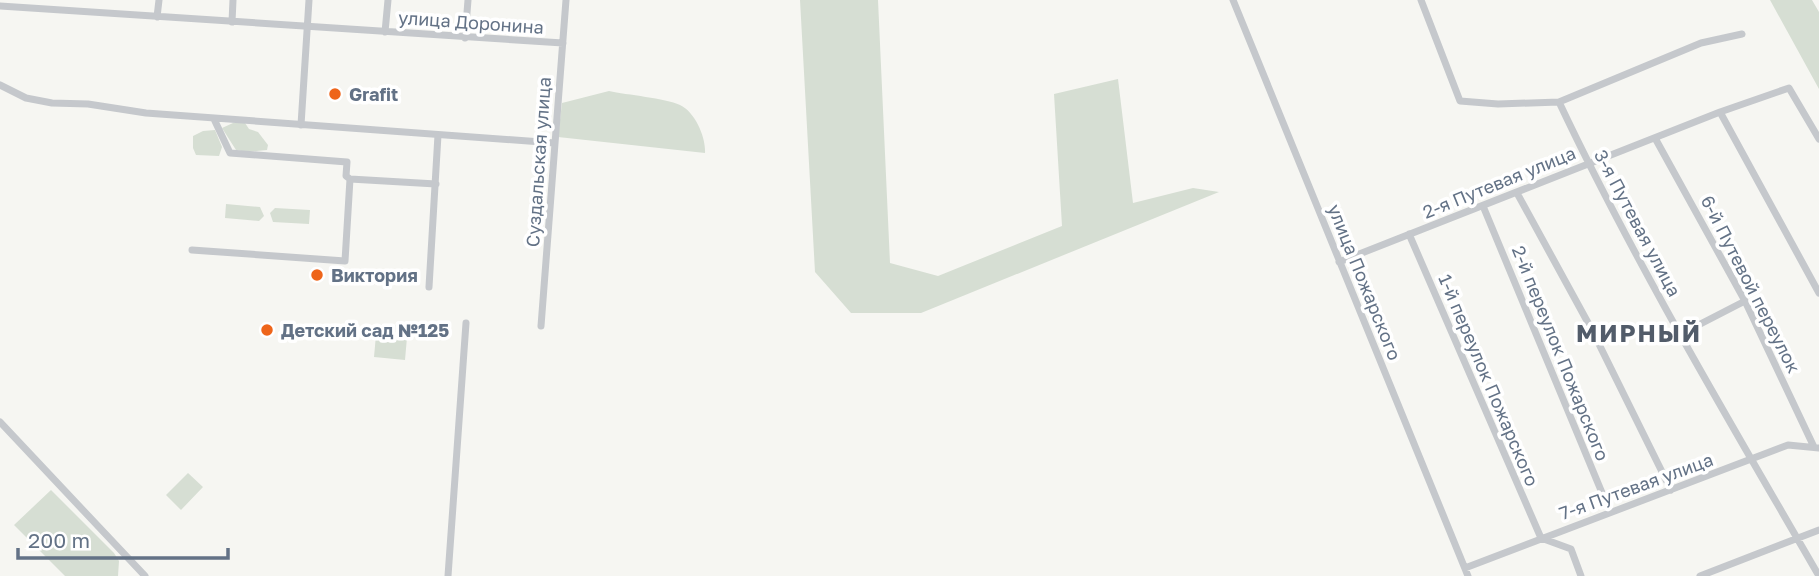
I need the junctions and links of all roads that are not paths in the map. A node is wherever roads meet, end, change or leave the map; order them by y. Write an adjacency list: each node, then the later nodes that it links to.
1 (82, 0): 12 (street)
2 (159, 0): 13 (street)
3 (233, 0): 14 (street)
4 (309, 0): 15 (street)
5 (388, 0): 16 (street)
6 (468, 0): 18 (street)
7 (566, 0): 19 (street, Суздальская улица)
8 (1233, 0): 36 (street, улица Пожарского)
9 (1421, 0): 21 (street)
10 (10, 3): 11 (street, улица Доронина); 12 (street, улица Доронина)
11 (0, 6)
12 (81, 11): 13 (street, улица Доронина)
13 (157, 17): 14 (street, улица Доронина)
14 (232, 22): 15 (street, улица Доронина)
15 (307, 26): 16 (street, улица Доронина); 24 (street)
16 (385, 32): 18 (street, улица Доронина)
17 (1742, 34): 21 (street)
18 (465, 38): 19 (street, улица Доронина)
19 (563, 43): 28 (street, Суздальская улица)
20 (0, 85): 23 (street)
21 (1559, 102): 29 (street, 3-я Путевая улица)
22 (1720, 112): 26 (street, 2-я Путевая улица); 27 (street, 2-я Путевая улица); 38 (street)
23 (214, 119): 24 (street); 30 (street)
24 (300, 125): 25 (street)
25 (438, 135): 28 (street); 31 (street)
26 (1655, 138): 29 (street, 2-я Путевая улица); 39 (street, 6-й Путевой переулок)
27 (1819, 139)
28 (555, 143): 41 (street, Суздальская улица)
29 (1588, 164): 32 (street, 2-я Путевая улица); 42 (street, 3-я Путевая улица)
30 (350, 179): 31 (street); 35 (street)
31 (436, 184): 37 (street)
32 (1517, 193): 33 (street, 2-я Путевая улица); 46 (street)
33 (1483, 206): 34 (street, 2-я Путевая улица); 47 (street, 2-й переулок Пожарского)
34 (1409, 234): 36 (street, 2-я Путевая улица); 49 (street, 1-й переулок Пожарского)
35 (192, 250)
36 (1339, 262): 51 (street, улица Пожарского)
37 (429, 287)
38 (1819, 293)
39 (1745, 301): 42 (street); 44 (street, 6-й Путевой переулок)
40 (466, 323): 53 (street)
41 (541, 326)
42 (1679, 335): 45 (street, 3-я Путевая улица)
43 (0, 422): 52 (street)
44 (1816, 448): 45 (street, 7-я Путевая улица)
45 (1754, 459): 46 (street, 7-я Путевая улица); 50 (street, 3-я Путевая улица)
46 (1671, 491): 47 (street, 7-я Путевая улица)
47 (1610, 512): 49 (street, 7-я Путевая улица)
48 (1819, 530): 50 (street)
49 (1541, 538): 51 (street, 7-я Путевая улица); 54 (street)
50 (1797, 538): 55 (street); 56 (street, 3-я Путевая улица)
51 (1466, 572)
52 (145, 576)
53 (447, 576)
54 (1581, 576)
55 (1700, 576)
56 (1819, 576)

